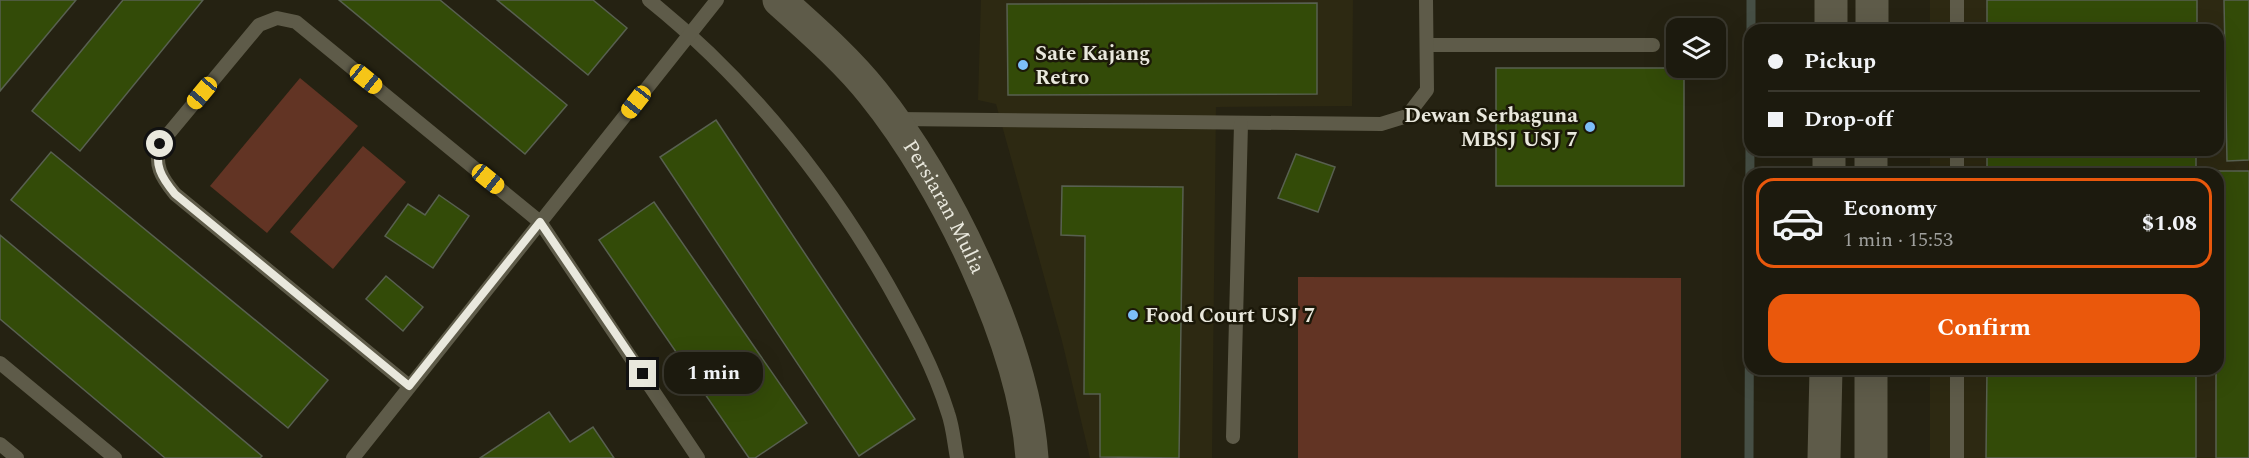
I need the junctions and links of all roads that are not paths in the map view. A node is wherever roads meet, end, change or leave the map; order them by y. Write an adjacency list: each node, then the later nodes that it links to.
1 (649, 0): 11 (lane)
2 (717, 0): 11 (lane)
3 (779, 0): 14 (street, Persiaran Mulia)
4 (1426, 0): 12 (lane)
5 (1831, 0): 8 (street)
6 (1872, 0): 9 (street)
7 (1957, 0): 10 (lane)
8 (1831, 24)
9 (1872, 24)
10 (1957, 24)
11 (690, 33): 16 (lane); 28 (lane)
12 (1426, 45): 13 (lane); 15 (lane)
13 (1653, 45)
14 (891, 119): 15 (lane); 29 (street, Persiaran Mulia)
15 (1241, 124): 22 (lane)
16 (540, 222): 21 (lane); 21 (lane); 27 (lane)
17 (0, 363): 25 (lane)
18 (1826, 375): 30 (street)
19 (1871, 375): 31 (street)
20 (1957, 375): 32 (lane)
21 (409, 386): 26 (lane)
22 (1233, 437)
23 (0, 444): 24 (lane)
24 (17, 458)
25 (115, 458)
26 (353, 458)
27 (698, 458)
28 (957, 458)
29 (1032, 458)
30 (1824, 458)
31 (1871, 458)
32 (1957, 458)

